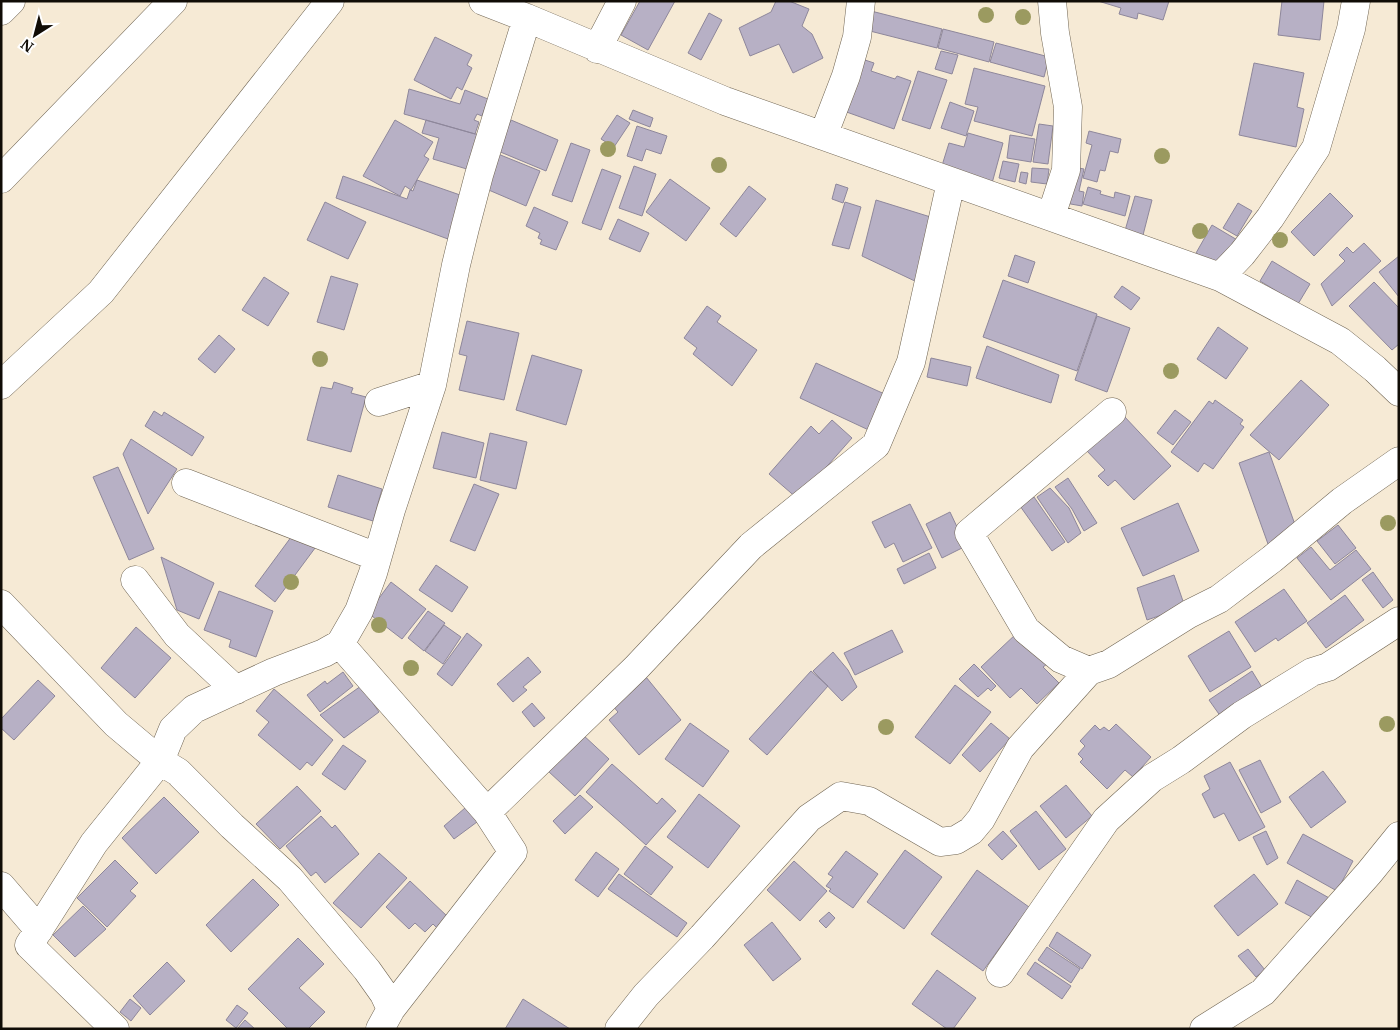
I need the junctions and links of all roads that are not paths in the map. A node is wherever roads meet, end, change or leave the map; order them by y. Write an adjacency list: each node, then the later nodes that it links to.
1 (11, 1): 9 (street)
2 (173, 1): 13 (street)
3 (330, 1): 17 (street)
4 (483, 1): 10 (street)
5 (622, 1): 11 (street)
6 (861, 1): 12 (street)
7 (1052, 1): 15 (street)
8 (1356, 1): 16 (street)
9 (1, 11)
10 (527, 18): 11 (street); 18 (street)
11 (597, 49): 12 (street)
12 (823, 136): 14 (street)
13 (1, 179)
14 (951, 182): 15 (street); 32 (street)
15 (1051, 216): 16 (street)
16 (1220, 277): 19 (street)
17 (1, 385)
18 (432, 385): 20 (street); 24 (street)
19 (1399, 392)
20 (379, 402)
21 (1112, 412): 29 (street)
22 (1399, 461): 29 (street)
23 (186, 483): 24 (street)
24 (377, 557): 28 (street)
25 (135, 580): 30 (street)
26 (1, 604): 31 (street)
27 (1399, 622): 36 (street)
28 (340, 644): 30 (street); 32 (street)
29 (1089, 671): 38 (street)
30 (236, 690): 31 (street)
31 (160, 761): 35 (street); 37 (street)
32 (487, 812): 37 (street)
33 (1399, 836): 40 (street)
34 (1, 886): 35 (street)
35 (39, 930): 39 (street)
36 (1000, 973)
37 (385, 1019)
38 (622, 1028)
39 (115, 1029)
40 (1204, 1029)

